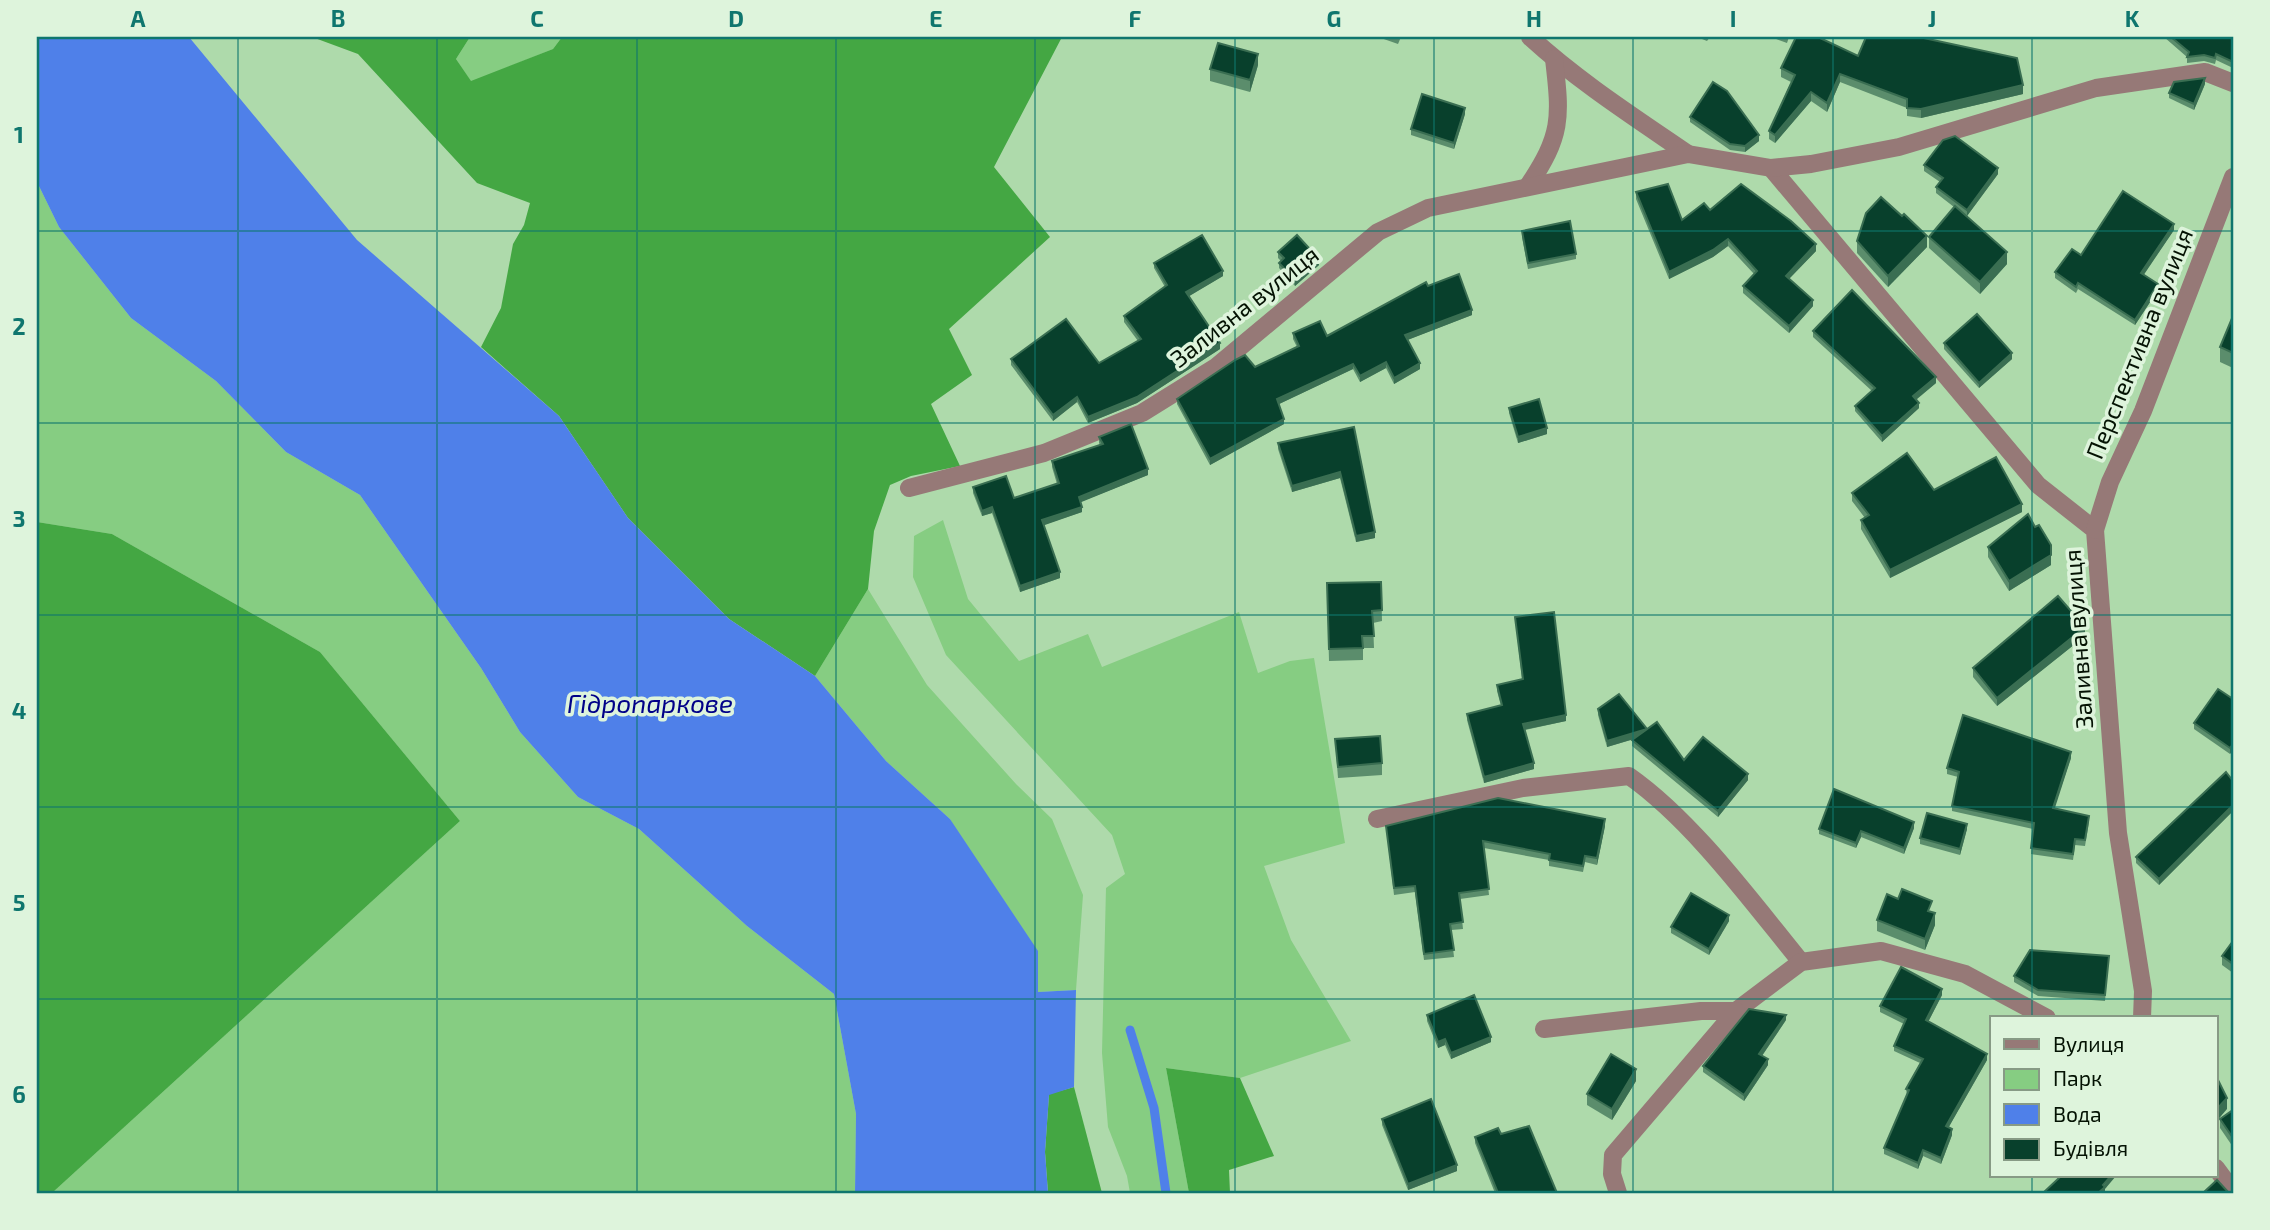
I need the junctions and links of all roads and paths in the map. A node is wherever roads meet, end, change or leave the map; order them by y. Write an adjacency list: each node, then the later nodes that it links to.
1 (1530, 37): 2 (street, Заливна вулиця)
2 (1554, 59): 4 (street, Заливна вулиця); 7 (street)
3 (2233, 83): 5 (street, Заливна вулиця)
4 (1688, 153): 5 (street, Заливна вулиця); 7 (street, Заливна вулиця)
5 (1771, 168): 9 (street, Заливна вулиця)
6 (2233, 177): 9 (street, Перспективна вулиця)
7 (1528, 186): 8 (street, Заливна вулиця)
8 (909, 488)
9 (2095, 530): 14 (street, Заливна вулиця)
10 (1377, 819): 11 (street)
11 (1801, 962): 12 (street); 13 (street)
12 (1736, 1012): 15 (street); 18 (street)
13 (2043, 1016)
14 (2142, 1016)
15 (1544, 1029)
16 (2218, 1171): 17 (street)
17 (2233, 1191)
18 (1618, 1193)

